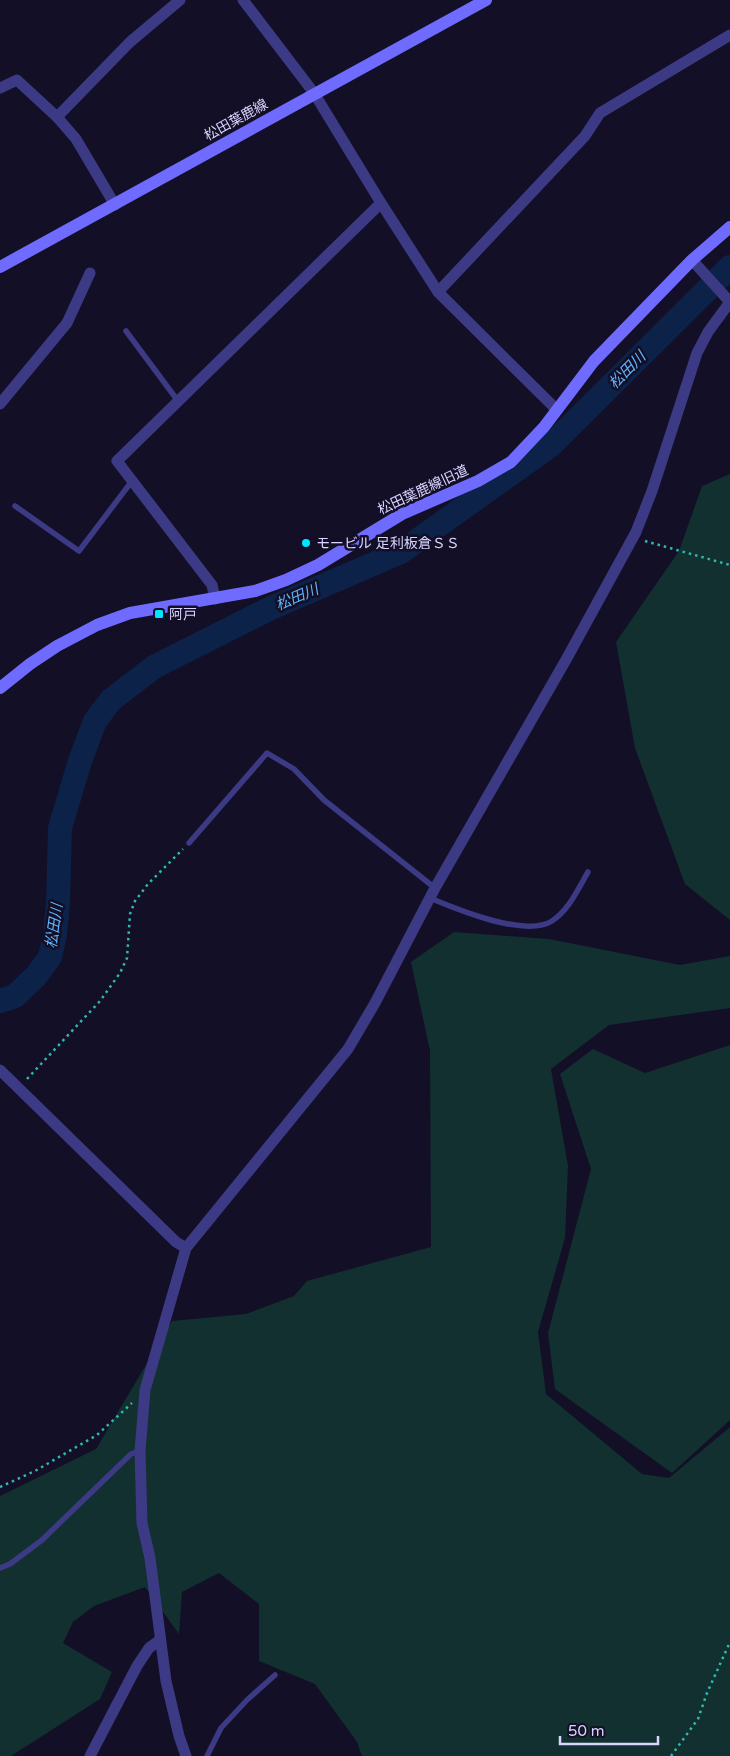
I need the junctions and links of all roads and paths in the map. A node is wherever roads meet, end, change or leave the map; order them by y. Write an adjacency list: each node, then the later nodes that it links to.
1 (180, 0): 7 (street)
2 (243, 0): 6 (street)
3 (486, 0): 6 (street, 松田葉鹿線)
4 (730, 35): 14 (street)
5 (0, 88): 7 (street)
6 (314, 94): 8 (street); 9 (street, 松田葉鹿線)
7 (57, 117): 9 (street)
8 (381, 203): 14 (street); 17 (street)
9 (115, 205): 12 (street, 松田葉鹿線)
10 (730, 227): 11 (street, 松田葉鹿線旧道)
11 (695, 264): 15 (street); 19 (street, 松田葉鹿線旧道)
12 (0, 267)
13 (90, 273): 18 (street)
14 (438, 292): 19 (street)
15 (728, 300): 22 (street)
16 (126, 331): 17 (lane)
17 (178, 401): 20 (street)
18 (0, 404)
19 (556, 409): 24 (street, 松田葉鹿線旧道)
20 (132, 481): 21 (lane); 24 (street)
21 (15, 506)
22 (633, 537): 23 (path); 28 (street)
23 (730, 566)
24 (215, 599): 25 (street, 松田葉鹿線旧道)
25 (0, 688)
26 (189, 843): 28 (lane); 30 (path)
27 (588, 872): 28 (lane)
28 (432, 893): 31 (street)
29 (0, 1070): 30 (street)
30 (18, 1089): 31 (street)
31 (186, 1248): 32 (street)
32 (146, 1390): 33 (street); 34 (path)
33 (140, 1452): 35 (lane); 36 (street)
34 (0, 1488)
35 (0, 1568)
36 (160, 1640): 39 (street); 40 (street)
37 (730, 1642): 42 (path)
38 (275, 1675): 41 (lane)
39 (90, 1756)
40 (186, 1756)
41 (207, 1756)
42 (671, 1756)

